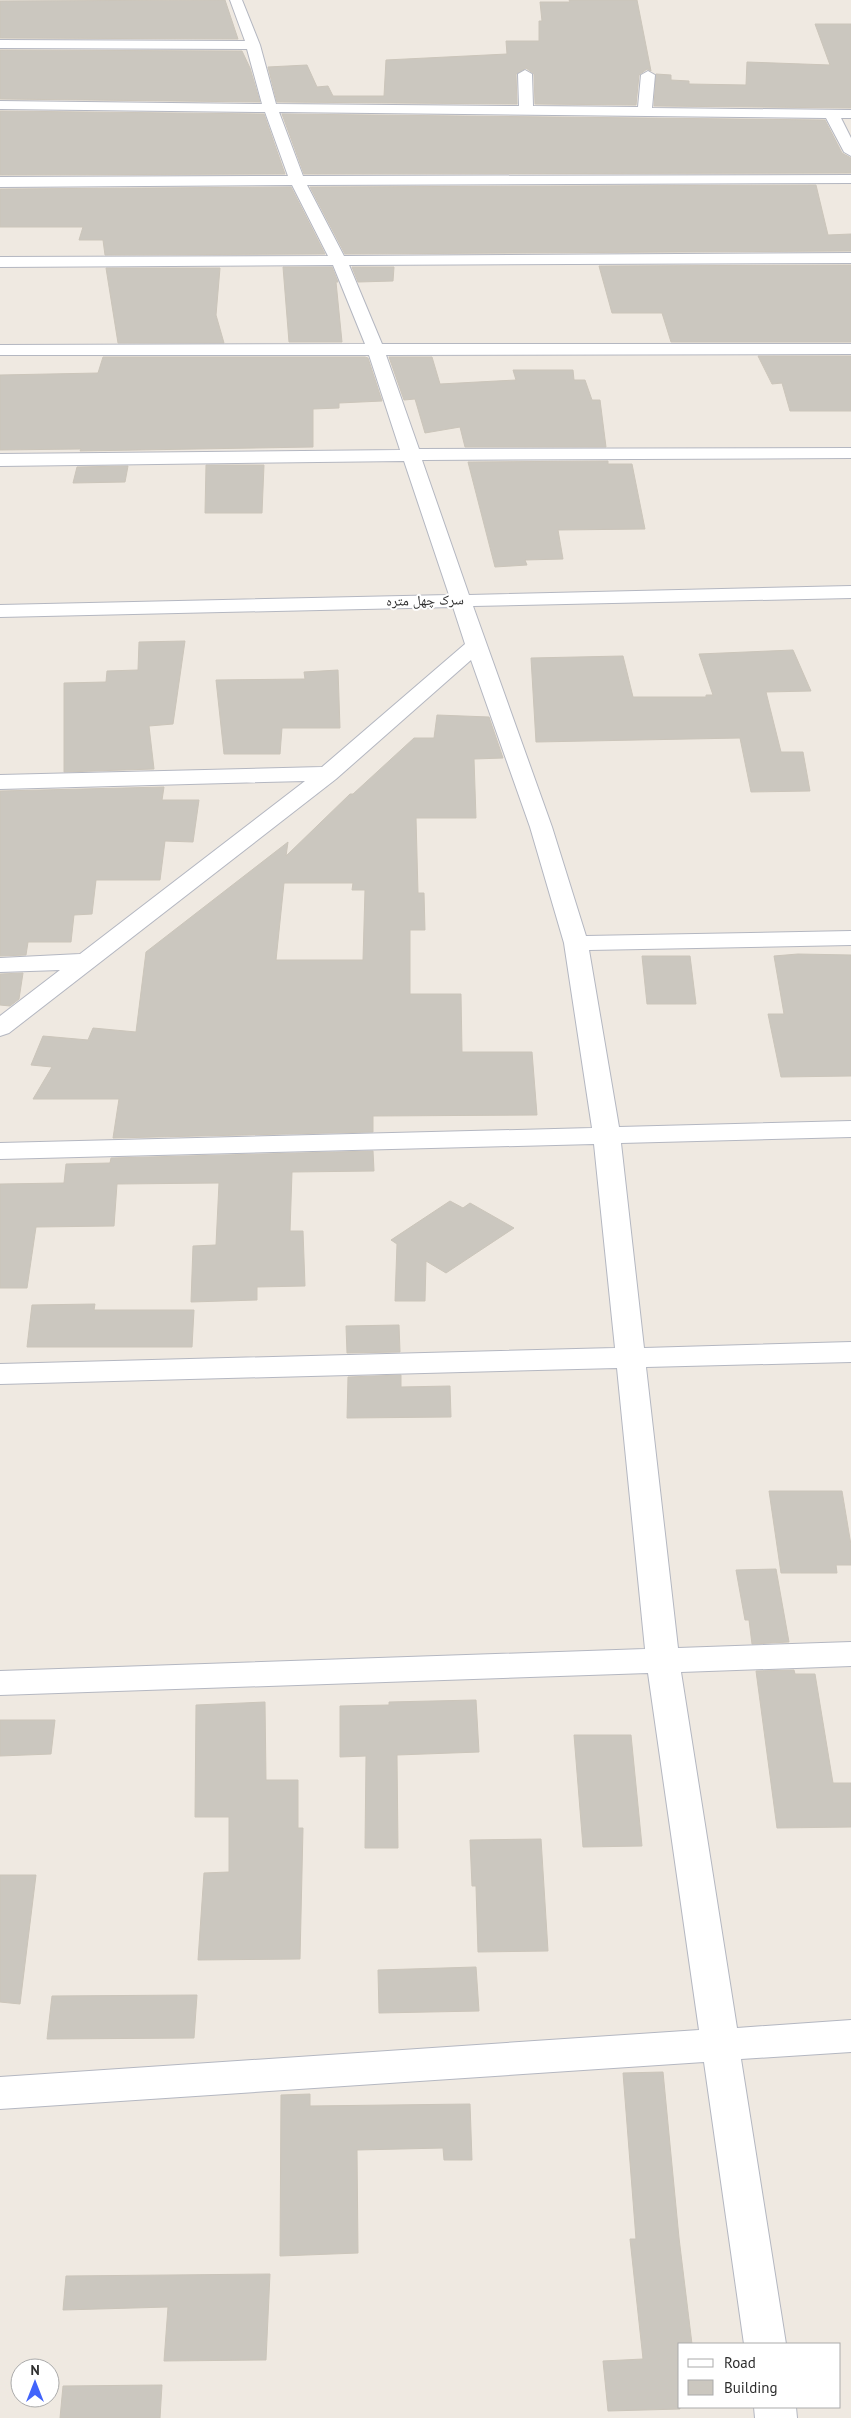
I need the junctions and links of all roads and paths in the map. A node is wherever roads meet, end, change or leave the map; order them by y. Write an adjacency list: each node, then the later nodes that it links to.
1 (236, 0): 3 (street)
2 (0, 44): 3 (street)
3 (253, 46): 7 (street)
4 (525, 74): 8 (street)
5 (648, 75): 9 (street)
6 (0, 105): 7 (street)
7 (270, 107): 8 (street); 14 (street)
8 (526, 110): 9 (street)
9 (645, 111): 10 (street)
10 (831, 113): 11 (street); 12 (street)
11 (851, 114)
12 (851, 152)
13 (851, 179): 14 (street)
14 (297, 180): 15 (street); 17 (street)
15 (0, 182)
16 (851, 258): 17 (street)
17 (338, 259): 18 (street); 21 (street)
18 (0, 262)
19 (851, 349): 21 (street)
20 (0, 350): 21 (street)
21 (376, 351): 23 (street)
22 (851, 453): 23 (street)
23 (410, 455): 24 (street); 26 (street)
24 (0, 460)
25 (851, 592): 26 (street, سرک چهل متره)
26 (460, 599): 27 (street, سرک چهل متره); 28 (street)
27 (0, 611)
28 (476, 644): 29 (street); 32 (street)
29 (328, 774): 30 (street); 33 (street)
30 (0, 782)
31 (851, 938): 32 (street)
32 (576, 943): 37 (street)
33 (86, 961): 34 (street); 35 (street)
34 (0, 965)
35 (0, 1028)
36 (851, 1129): 37 (street)
37 (607, 1136): 38 (street); 40 (street)
38 (0, 1151)
39 (851, 1352): 40 (street)
40 (630, 1358): 41 (street); 43 (street)
41 (0, 1374)
42 (851, 1654): 43 (street)
43 (662, 1660): 44 (street); 46 (street)
44 (0, 1683)
45 (851, 2036): 46 (street)
46 (721, 2044): 47 (street); 48 (street)
47 (0, 2093)
48 (765, 2343)

